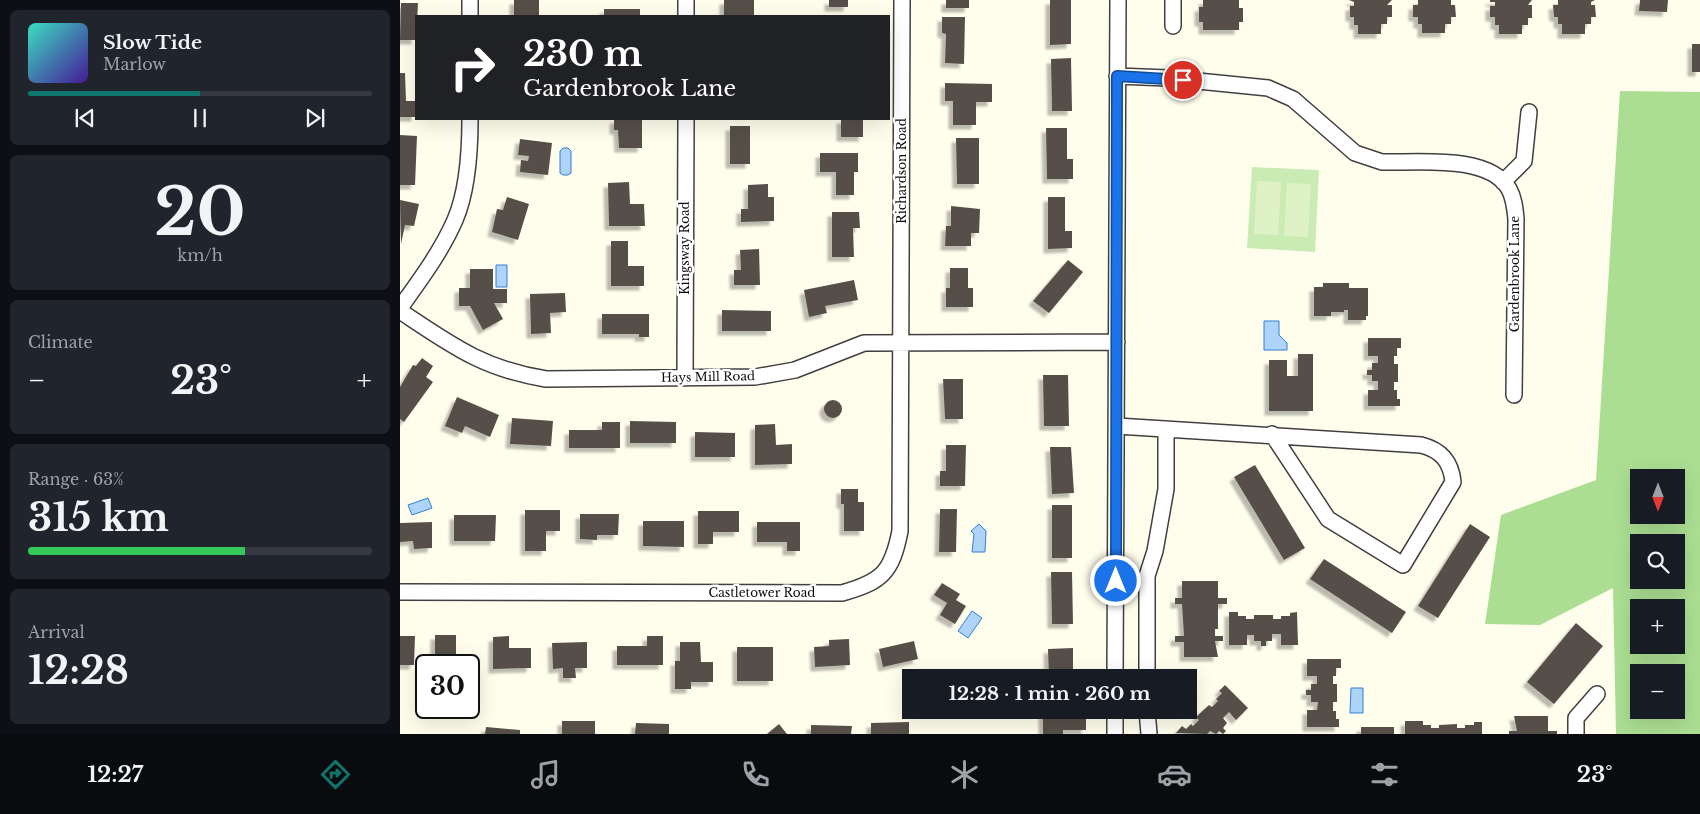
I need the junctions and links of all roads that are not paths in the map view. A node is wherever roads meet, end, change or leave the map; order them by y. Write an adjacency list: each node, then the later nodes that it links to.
1 (470, 0): 6 (street)
2 (686, 0): 7 (street)
3 (902, 0): 15 (street, Richardson Road)
4 (1118, 0): 9 (street)
5 (1173, 0): 8 (street)
6 (470, 15)
7 (686, 15)
8 (1173, 26)
9 (1117, 76): 13 (street, Gardenbrook Lane); 16 (street)
10 (1529, 112): 13 (street)
11 (470, 120): 14 (street)
12 (686, 120): 17 (street, Kingsway Road)
13 (1503, 182): 18 (street, Gardenbrook Lane)
14 (400, 309): 17 (street, Hays Mill Road)
15 (901, 342): 16 (street, Hays Mill Road); 17 (street, Hays Mill Road); 22 (street, Castletower Road)
16 (1117, 342): 19 (street)
17 (685, 378)
18 (1514, 395)
19 (1117, 426): 20 (street); 23 (street)
20 (1166, 428): 21 (street); 24 (street)
21 (1272, 434): 21 (street)
22 (400, 592)
23 (1115, 669)
24 (1147, 669)
25 (1597, 694): 30 (street)
26 (1115, 719): 28 (street)
27 (1148, 719): 29 (street)
28 (1115, 734)
29 (1149, 734)
30 (1576, 734)

